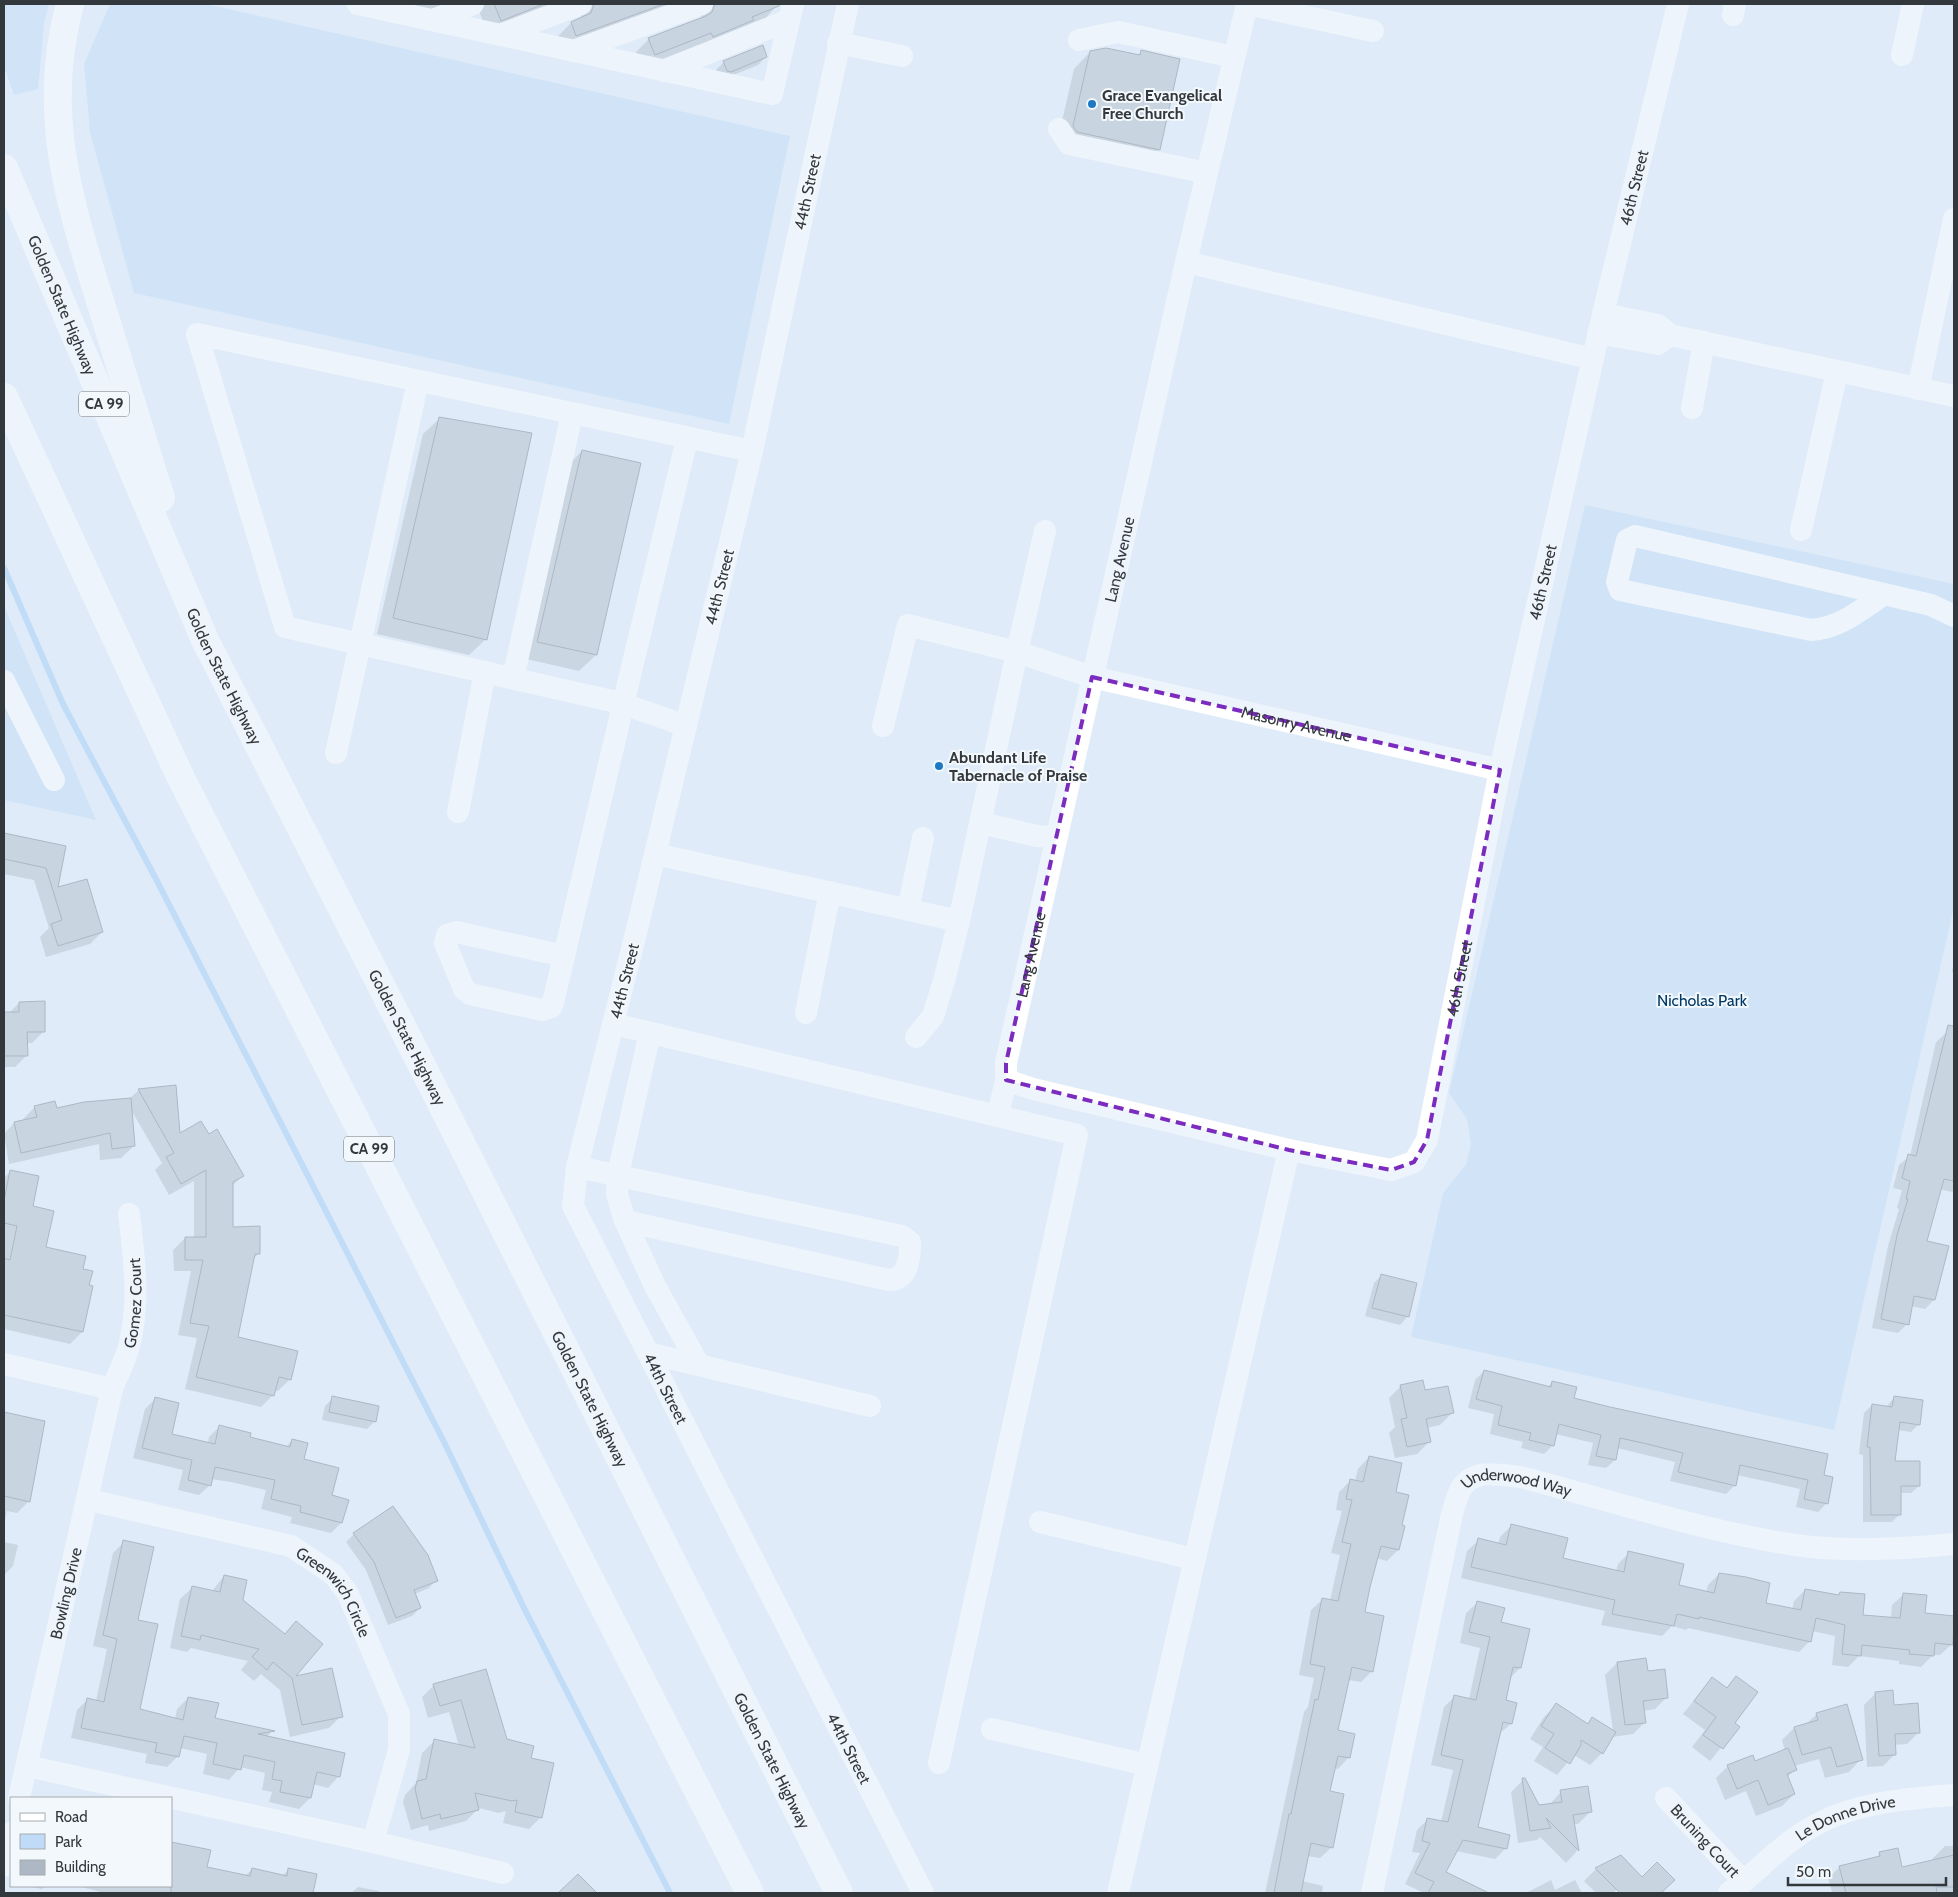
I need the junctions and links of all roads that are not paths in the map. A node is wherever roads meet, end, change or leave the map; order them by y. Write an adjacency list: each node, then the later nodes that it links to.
1 (70, 4): 44 (highway)
2 (358, 4): 11 (street)
3 (473, 4): 11 (street)
4 (581, 4): 13 (street)
5 (702, 4): 16 (street)
6 (848, 4): 15 (street, 44th Street)
7 (1247, 4): 12 (street); 19 (street, Lang Avenue)
8 (1678, 4): 26 (street, 46th Street)
9 (1913, 4): 17 (street)
10 (791, 12): 20 (street); 20 (street)
11 (433, 20): 13 (street)
12 (1373, 31)
13 (500, 35): 16 (street)
14 (1079, 40): 19 (street)
15 (838, 43): 18 (street); 37 (street, 44th Street)
16 (573, 51): 20 (street)
17 (1902, 55)
18 (902, 56)
19 (1234, 57): 23 (street, Lang Avenue)
20 (664, 71)
21 (1059, 130): 23 (street)
22 (4, 168): 44 (highway, Golden State Highway / CA 99)
23 (1207, 173): 25 (street, Lang Avenue)
24 (1954, 218): 31 (street)
25 (1186, 262): 28 (street); 48 (street, Lang Avenue)
26 (1601, 323): 27 (street); 28 (street, 46th Street)
27 (1704, 342): 29 (street); 34 (street)
28 (1593, 359): 55 (street, 46th Street)
29 (1837, 372): 31 (street); 38 (street)
30 (418, 381): 35 (street); 45 (street); 45 (street)
31 (1918, 389): 32 (street)
32 (1954, 396)
33 (4, 397): 100 (highway, CA 99)
34 (1692, 408)
35 (572, 414): 36 (street); 49 (street)
36 (687, 439): 37 (street); 51 (street)
37 (752, 451): 52 (street, 44th Street)
38 (1801, 530)
39 (1045, 531): 46 (street)
40 (1844, 585): 41 (street); 43 (street); 43 (street)
41 (1883, 595): 42 (street); 43 (street)
42 (1954, 616)
43 (1839, 624)
44 (205, 640): 101 (highway, Golden State Highway / CA 99)
45 (361, 644): 47 (street); 54 (street)
46 (1017, 652): 48 (street, Masonry Avenue); 53 (street, Masonry Avenue); 58 (street)
47 (485, 672): 49 (street); 57 (street)
48 (1092, 677): 55 (street, Masonry Avenue); 59 (street, Lang Avenue)
49 (513, 678): 51 (street)
50 (4, 681): 56 (street)
51 (622, 703): 52 (street); 65 (street)
52 (686, 726): 61 (street, 44th Street)
53 (883, 726)
54 (336, 753)
55 (1500, 770): 72 (street, 46th Street)
56 (54, 780)
57 (458, 812)
58 (981, 823): 59 (street); 64 (street)
59 (1056, 837): 70 (street, Lang Avenue)
60 (923, 838): 63 (street)
61 (655, 854): 62 (street); 67 (street, 44th Street)
62 (830, 892): 63 (street); 66 (street)
63 (908, 910): 64 (street)
64 (959, 921): 69 (street)
65 (564, 956): 65 (street)
66 (806, 1013)
67 (614, 1024): 68 (street); 73 (street, 44th Street)
68 (650, 1032): 71 (street); 74 (street)
69 (916, 1037)
70 (1006, 1080): 71 (street, Lang Avenue); 72 (street)
71 (998, 1115): 87 (street)
72 (1289, 1150): 85 (street)
73 (577, 1167): 74 (street); 77 (street, 44th Street)
74 (618, 1174): 76 (street); 76 (street)
75 (129, 1214): 80 (street, Gomez Court)
76 (625, 1222): 79 (street)
77 (648, 1353): 79 (street); 102 (street, 44th Street)
78 (4, 1364): 80 (street)
79 (699, 1365): 81 (street)
80 (112, 1389): 82 (street, Bowling Drive)
81 (870, 1406)
82 (89, 1500): 89 (street, Bowling Drive); 96 (street, Greenwich Circle)
83 (1040, 1522): 85 (street)
84 (1954, 1544): 104 (street, Underwood Way)
85 (1194, 1558): 88 (street)
86 (992, 1729): 88 (street)
87 (939, 1763)
88 (1147, 1765): 103 (street)
89 (27, 1766): 91 (street, Bowling Drive); 92 (street)
90 (1954, 1795): 99 (street, Le Donne Drive)
91 (19, 1797)
92 (168, 1797)
93 (172, 1798): 96 (street)
94 (1666, 1798): 99 (street, Bruning Court)
95 (10, 1838): 97 (street)
96 (373, 1842): 98 (street)
97 (4, 1866)
98 (503, 1873)
99 (1737, 1888)
100 (750, 1893)
101 (840, 1893)
102 (923, 1893)
103 (1118, 1893)
104 (1372, 1893)

